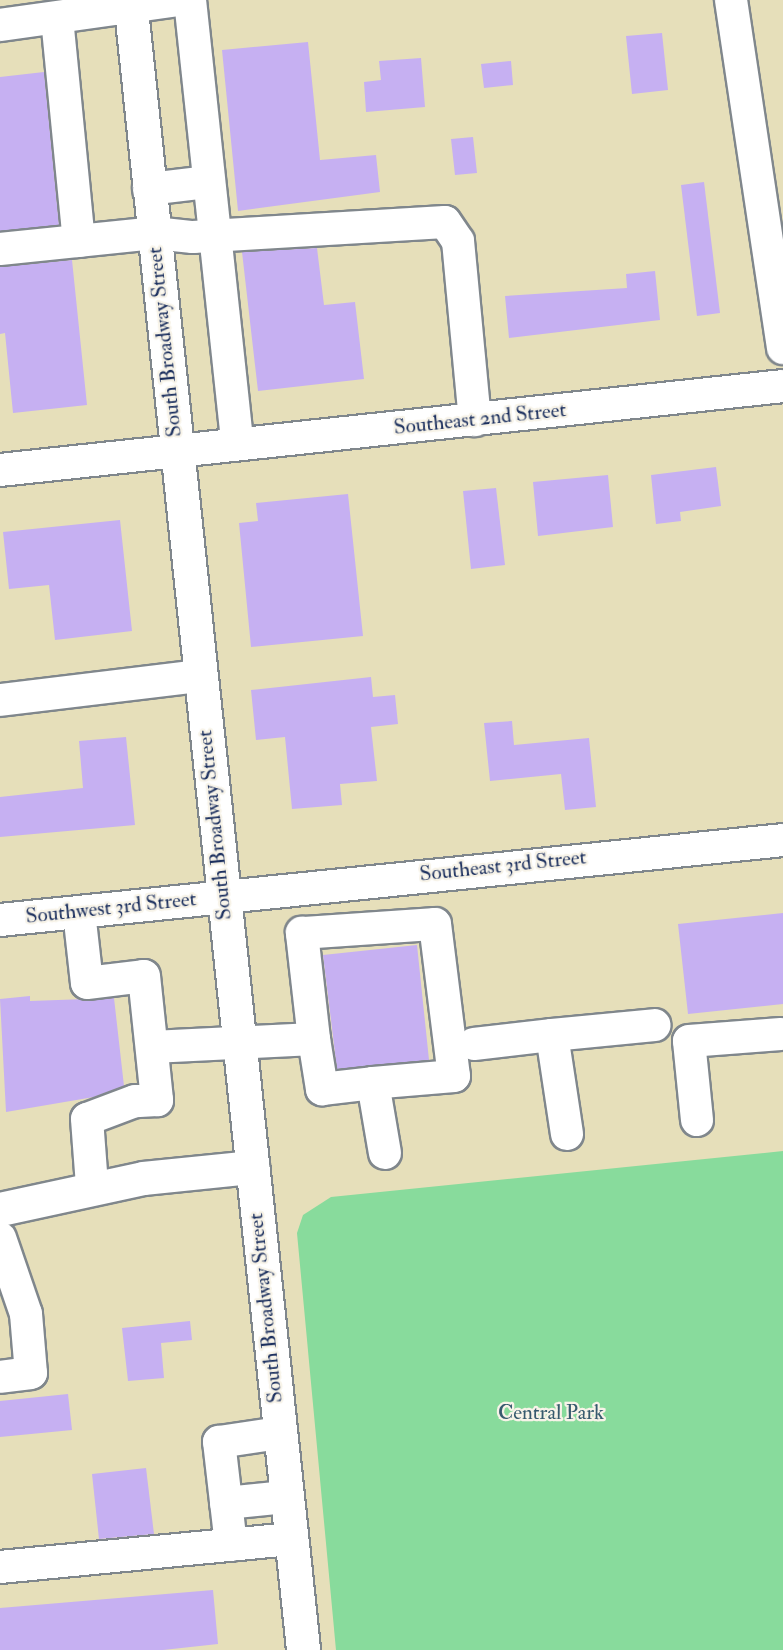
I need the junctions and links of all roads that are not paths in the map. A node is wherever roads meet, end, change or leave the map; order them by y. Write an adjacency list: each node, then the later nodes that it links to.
1 (177, 0): 4 (street)
2 (190, 0): 7 (street)
3 (731, 0): 13 (street)
4 (131, 4): 5 (street); 8 (main road, South Broadway Street)
5 (57, 18): 6 (street); 11 (street)
6 (0, 25)
7 (208, 182): 8 (street); 10 (street)
8 (149, 189): 9 (main road, South Broadway Street)
9 (154, 233): 10 (street); 11 (street); 17 (main road, South Broadway Street)
10 (213, 236): 15 (street); 16 (street)
11 (79, 241): 12 (street)
12 (0, 249)
13 (783, 348)
14 (783, 386): 15 (street, Southeast 2nd Street)
15 (475, 420): 16 (street, Southeast 2nd Street)
16 (237, 442): 17 (street, Southeast 2nd Street)
17 (176, 450): 18 (street, Southeast 2nd Street); 19 (main road, South Broadway Street)
18 (0, 470)
19 (199, 676): 20 (street); 23 (main road, South Broadway Street)
20 (0, 700)
21 (783, 840): 22 (street, Southeast 3rd Street)
22 (363, 880): 23 (street, Southeast 3rd Street); 26 (street)
23 (223, 895): 24 (street, Southwest 3rd Street); 33 (main road, South Broadway Street)
24 (79, 912): 25 (street, Southwest 3rd Street); 32 (street)
25 (0, 920)
26 (370, 929): 30 (street); 34 (street)
27 (655, 1025): 29 (street)
28 (781, 1034): 35 (street)
29 (552, 1035): 31 (street); 36 (street)
30 (314, 1039): 33 (street); 34 (street)
31 (474, 1044)
32 (152, 1047): 33 (street); 39 (street)
33 (239, 1047): 38 (main road, South Broadway Street)
34 (373, 1083): 37 (street)
35 (697, 1120)
36 (567, 1134)
37 (385, 1154)
38 (252, 1167): 39 (main road); 44 (main road, South Broadway Street)
39 (92, 1186): 40 (main road)
40 (0, 1209)
41 (0, 1238): 42 (street)
42 (12, 1311): 43 (street)
43 (0, 1377)
44 (279, 1434): 45 (main road, South Broadway Street); 46 (street)
45 (286, 1497): 46 (street); 47 (main road, South Broadway Street)
46 (226, 1503): 48 (street)
47 (291, 1539): 48 (street); 50 (main road, South Broadway Street)
48 (231, 1545): 49 (street)
49 (0, 1567)
50 (303, 1650)

